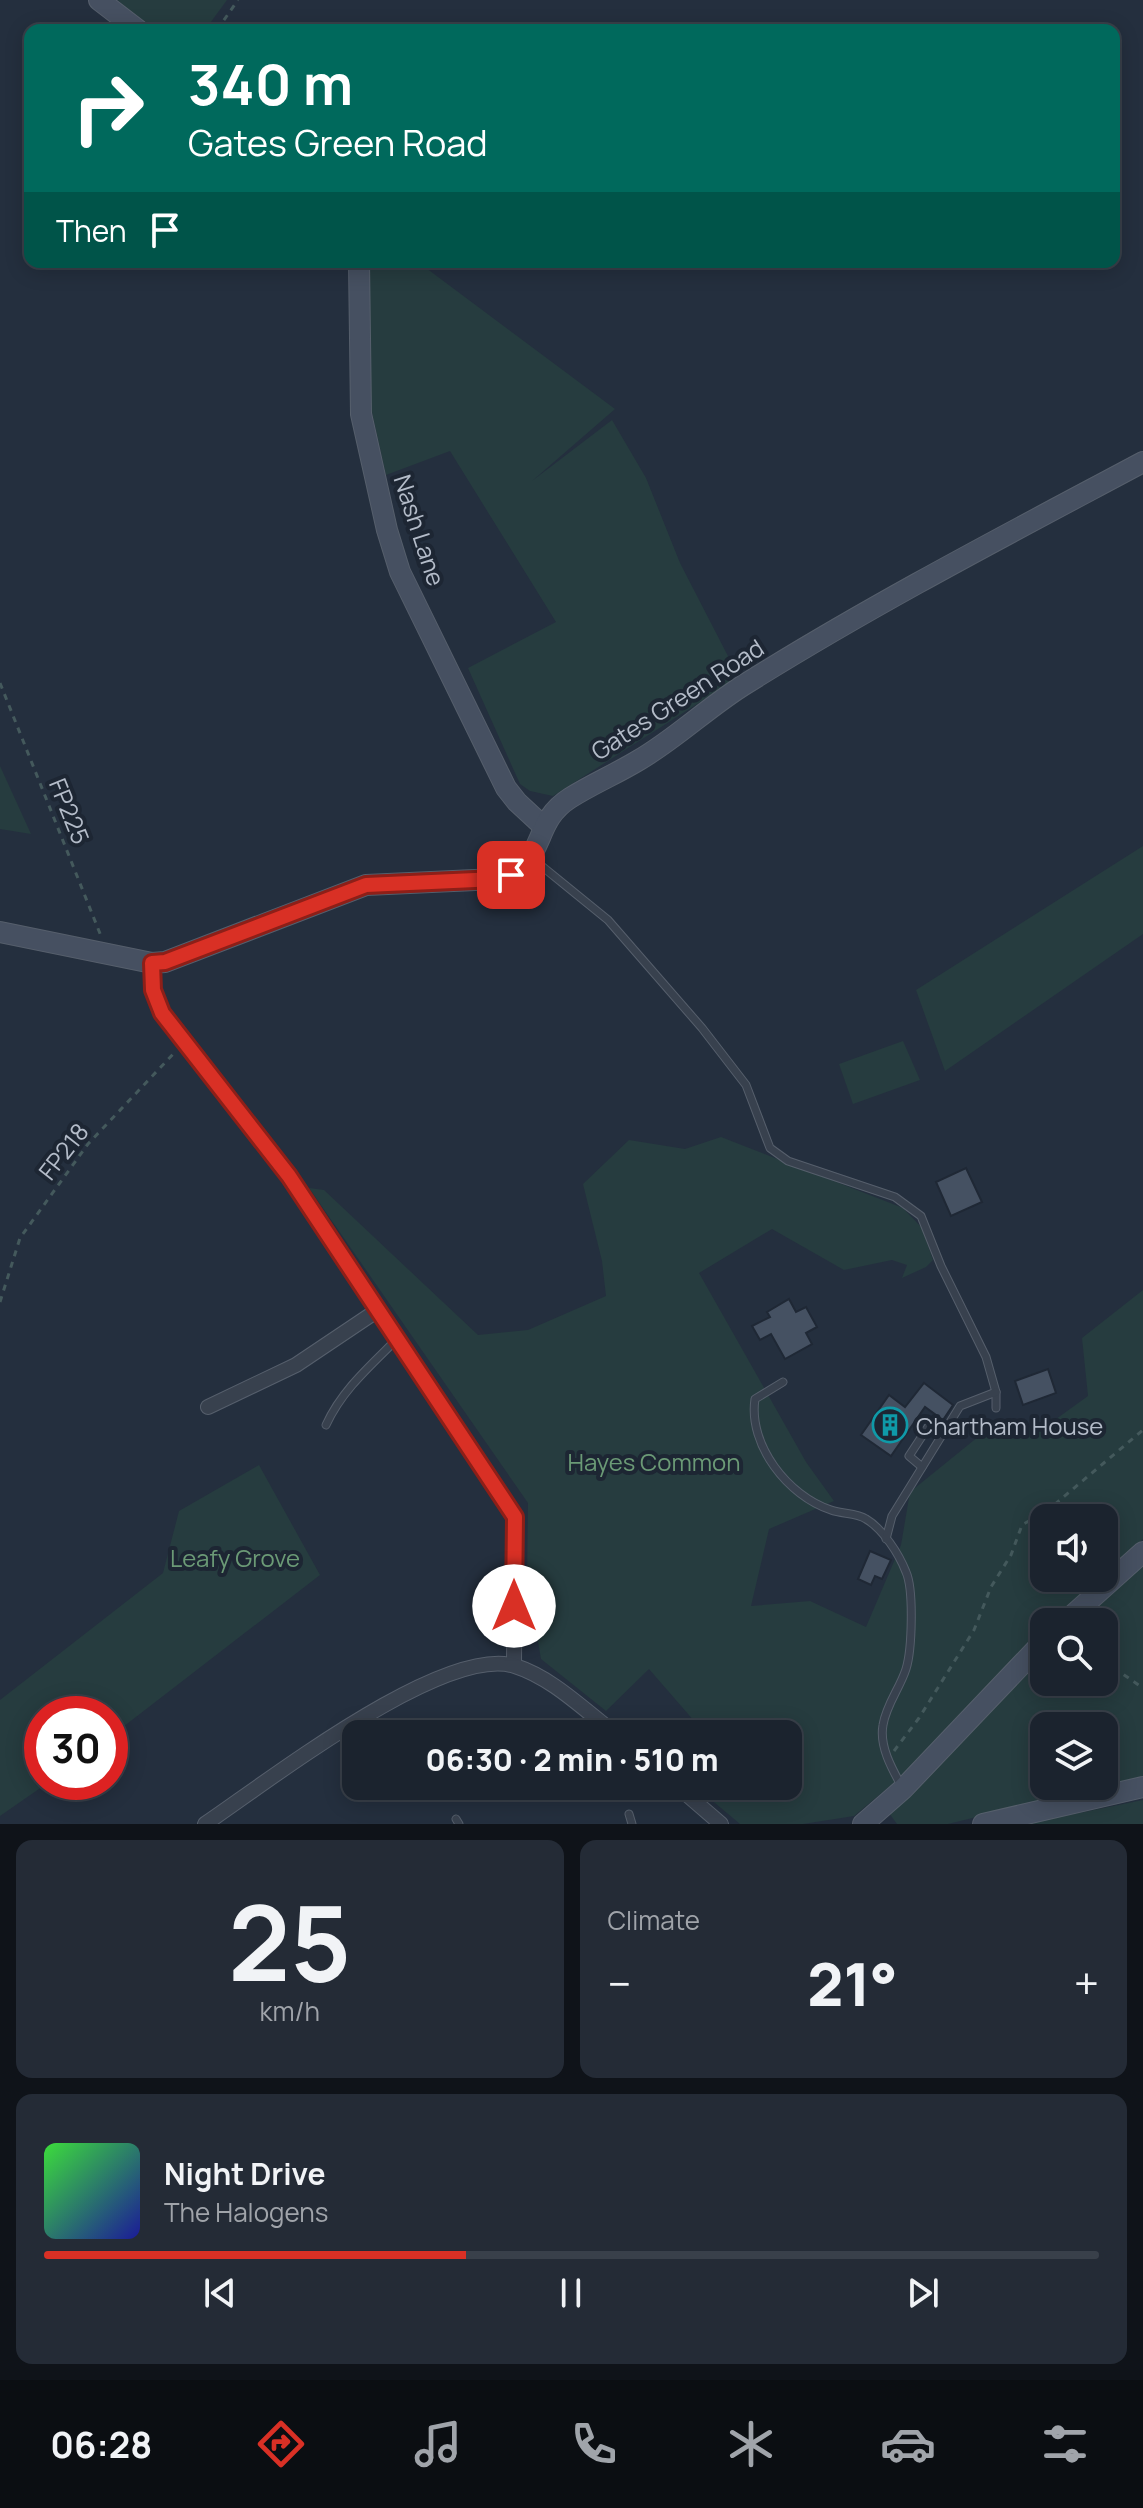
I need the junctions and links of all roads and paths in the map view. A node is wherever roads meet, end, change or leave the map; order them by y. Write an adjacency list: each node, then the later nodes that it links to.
1 (99, 0): 3 (street)
2 (238, 0): 4 (path)
3 (130, 24)
4 (221, 24)
5 (359, 268): 8 (street, Nash Lane)
6 (1143, 462): 8 (street, Gates Green Road)
7 (0, 683): 11 (path, FP225)
8 (544, 827): 9 (street, Gates Green Road)
9 (531, 858): 12 (street); 18 (lane)
10 (0, 932): 11 (street)
11 (107, 952): 12 (street)
12 (152, 963): 13 (street)
13 (184, 1042): 14 (path, FP218); 15 (street)
14 (0, 1302)
15 (378, 1310): 16 (street); 19 (street)
16 (397, 1339): 22 (lane); 29 (street)
17 (783, 1382): 25 (lane)
18 (996, 1392): 20 (lane); 24 (lane)
19 (208, 1407)
20 (996, 1408)
21 (930, 1424): 24 (lane)
22 (326, 1425)
23 (1143, 1430): 33 (path)
24 (922, 1467): 25 (lane)
25 (886, 1539): 33 (lane)
26 (1143, 1552): 27 (street)
27 (1081, 1608)
28 (1030, 1656): 35 (street)
29 (514, 1665): 32 (street); 38 (street)
30 (1118, 1671): 31 (path)
31 (1143, 1688)
32 (598, 1720)
33 (887, 1760): 35 (lane)
34 (1143, 1787): 42 (street)
35 (903, 1789): 41 (street)
36 (693, 1800): 40 (street)
37 (629, 1814): 39 (lane)
38 (205, 1824)
39 (632, 1824)
40 (721, 1824)
41 (863, 1824)
42 (983, 1824)

